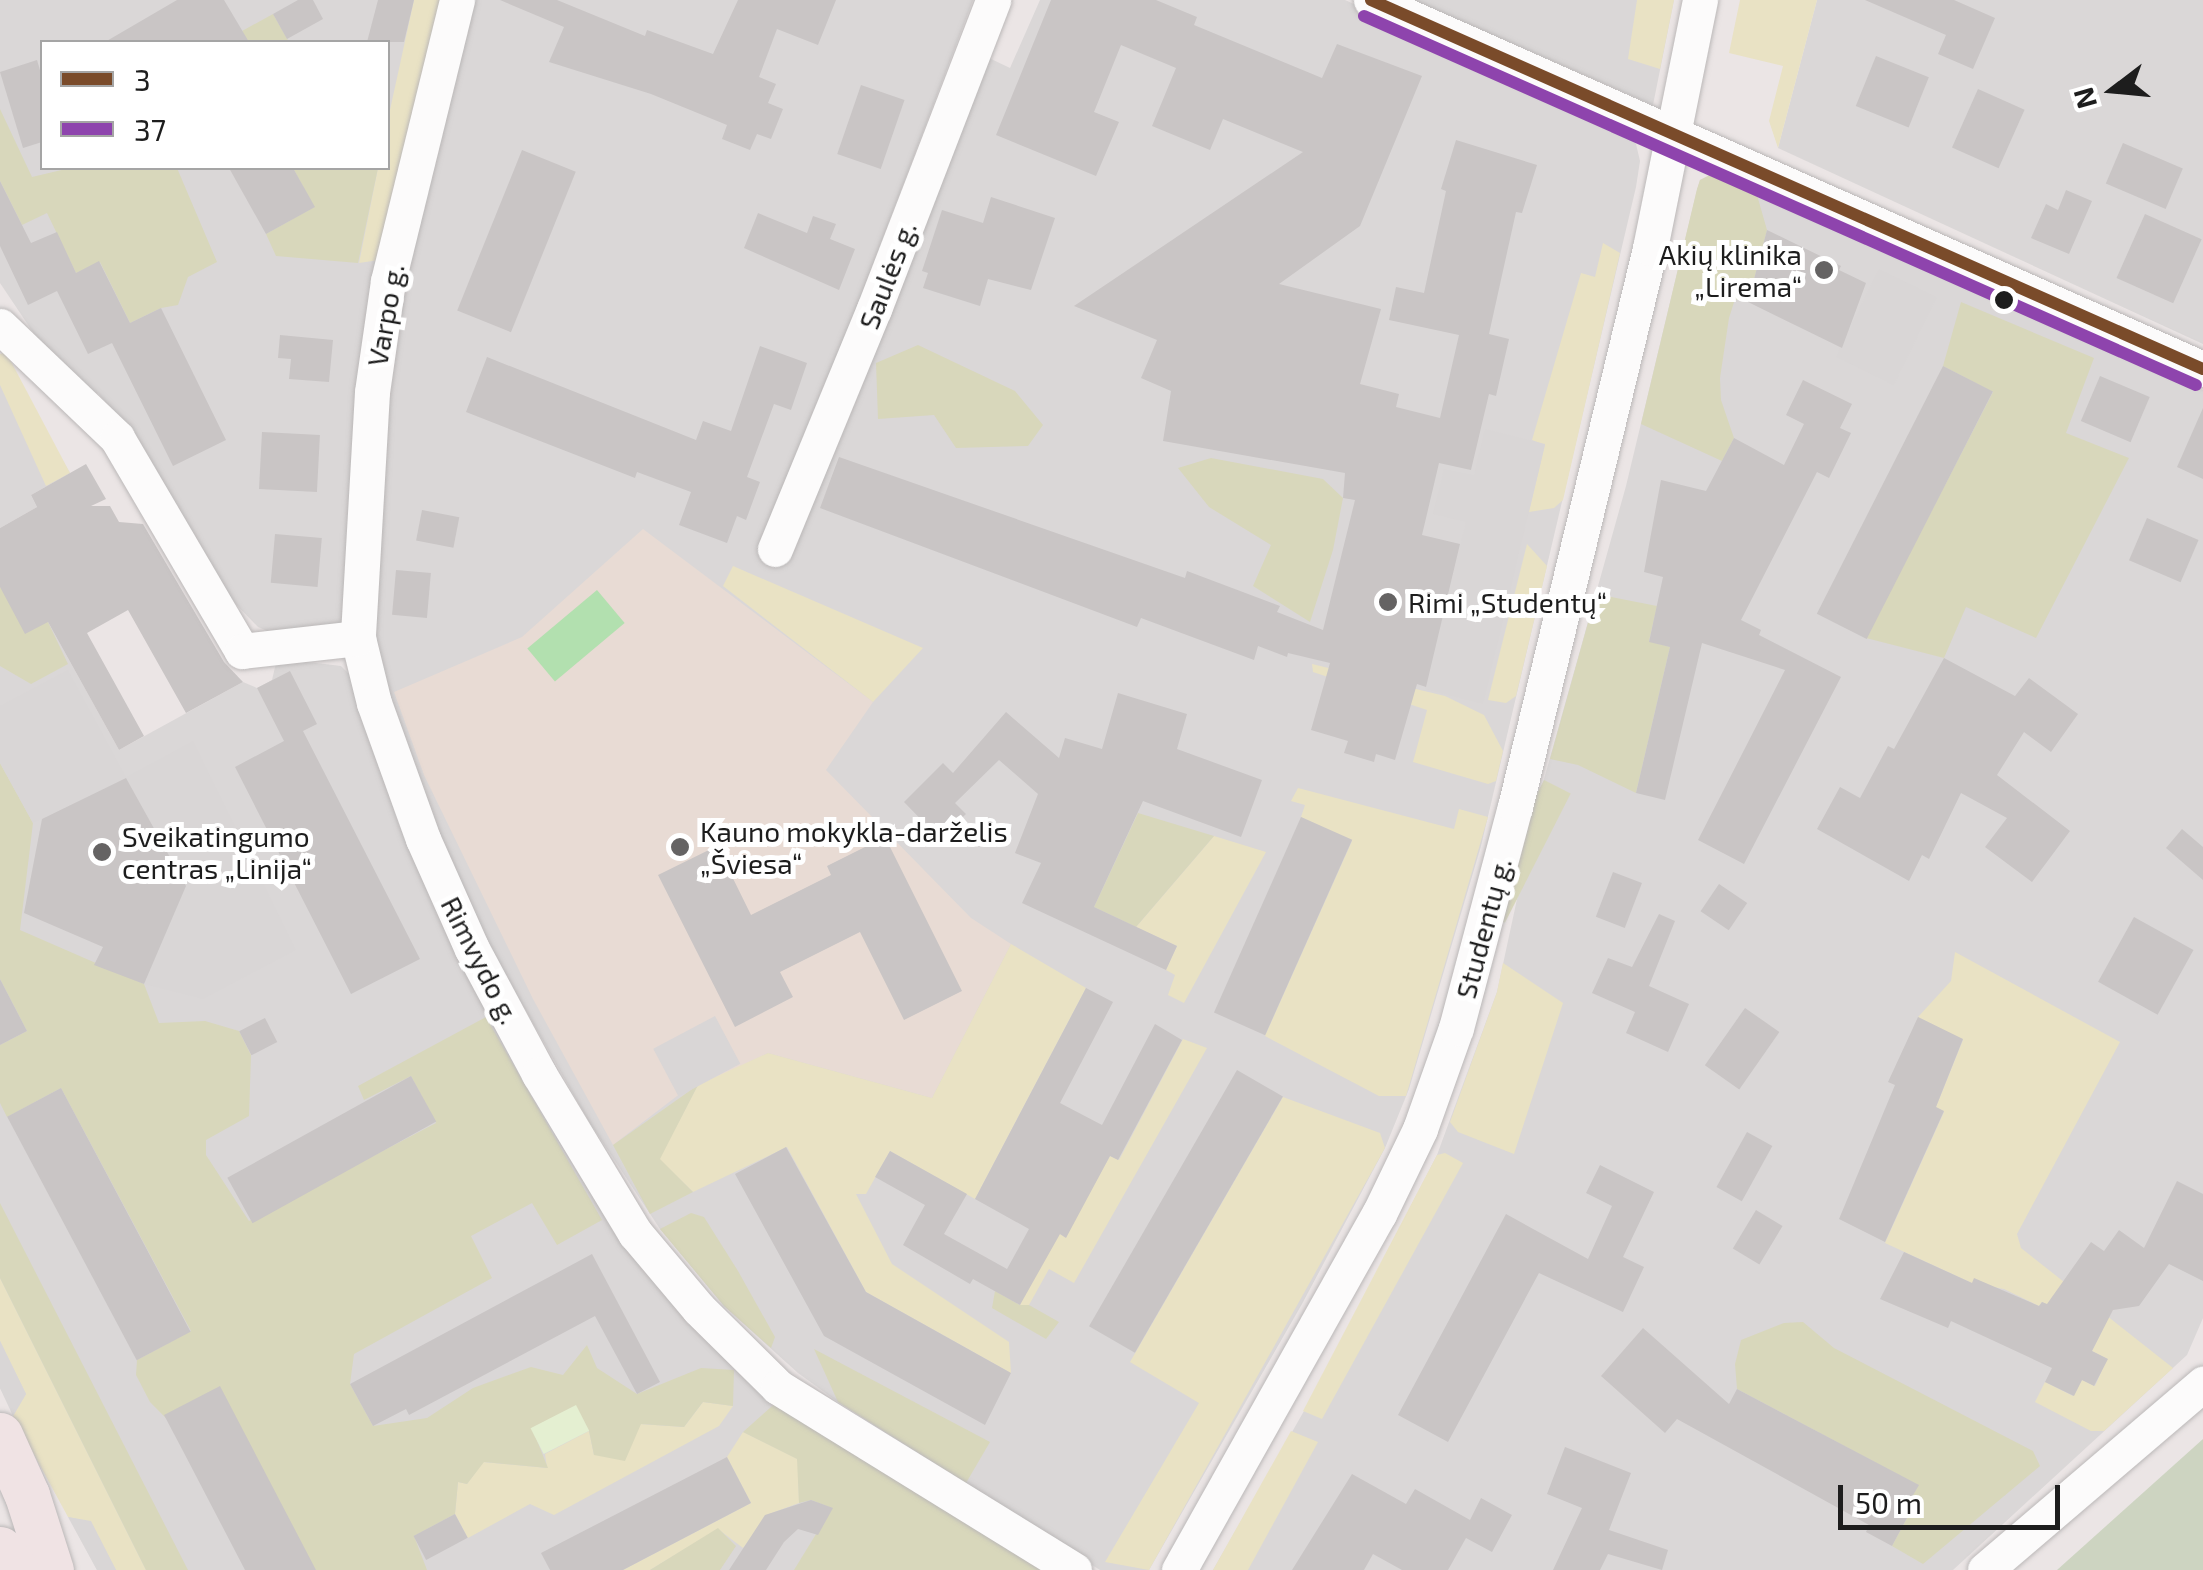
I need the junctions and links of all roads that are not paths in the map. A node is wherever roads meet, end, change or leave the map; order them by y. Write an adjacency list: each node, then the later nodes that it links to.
1 (456, 0): 9 (street, Varpo g.)
2 (993, 0): 8 (street, Saulės g.)
3 (1372, 0): 5 (street)
4 (1700, 0): 5 (street, Studentų g.)
5 (1672, 136): 7 (street); 16 (street, Studentų g.)
6 (0, 326): 9 (street)
7 (2203, 369)
8 (774, 549)
9 (358, 638): 15 (street, Rimvydo g.)
10 (2203, 1384): 17 (street)
11 (0, 1435): 14 (main road)
12 (0, 1549): 13 (main road)
13 (16, 1570)
14 (51, 1570)
15 (1074, 1570)
16 (1179, 1570)
17 (1985, 1570)

